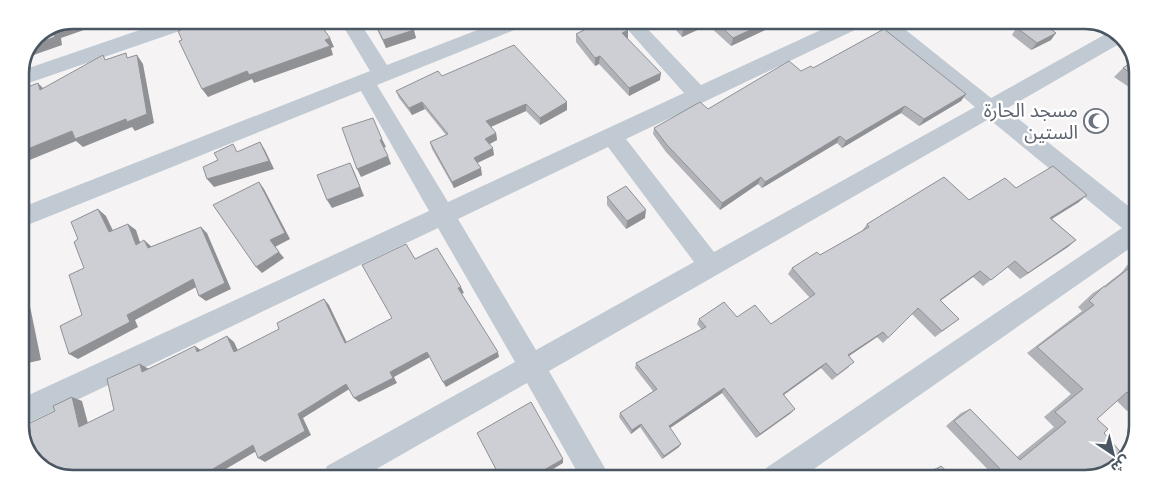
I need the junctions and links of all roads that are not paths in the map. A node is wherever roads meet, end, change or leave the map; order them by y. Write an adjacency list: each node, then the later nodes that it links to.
1 (164, 29): 8 (street)
2 (352, 29): 9 (street)
3 (497, 29): 9 (street)
4 (637, 29): 10 (street)
5 (839, 29): 10 (street)
6 (892, 29): 11 (street)
7 (1114, 40): 11 (street)
8 (29, 76)
9 (373, 78): 13 (street); 14 (street)
10 (698, 95): 12 (street)
11 (991, 108): 15 (street); 17 (street)
12 (611, 135): 14 (street); 17 (street)
13 (29, 214)
14 (443, 215): 18 (street); 19 (street)
15 (1129, 219)
16 (1129, 235): 22 (street)
17 (710, 265): 18 (street)
18 (531, 367): 20 (street); 21 (street)
19 (29, 409)
20 (348, 470)
21 (592, 470)
22 (788, 470)

